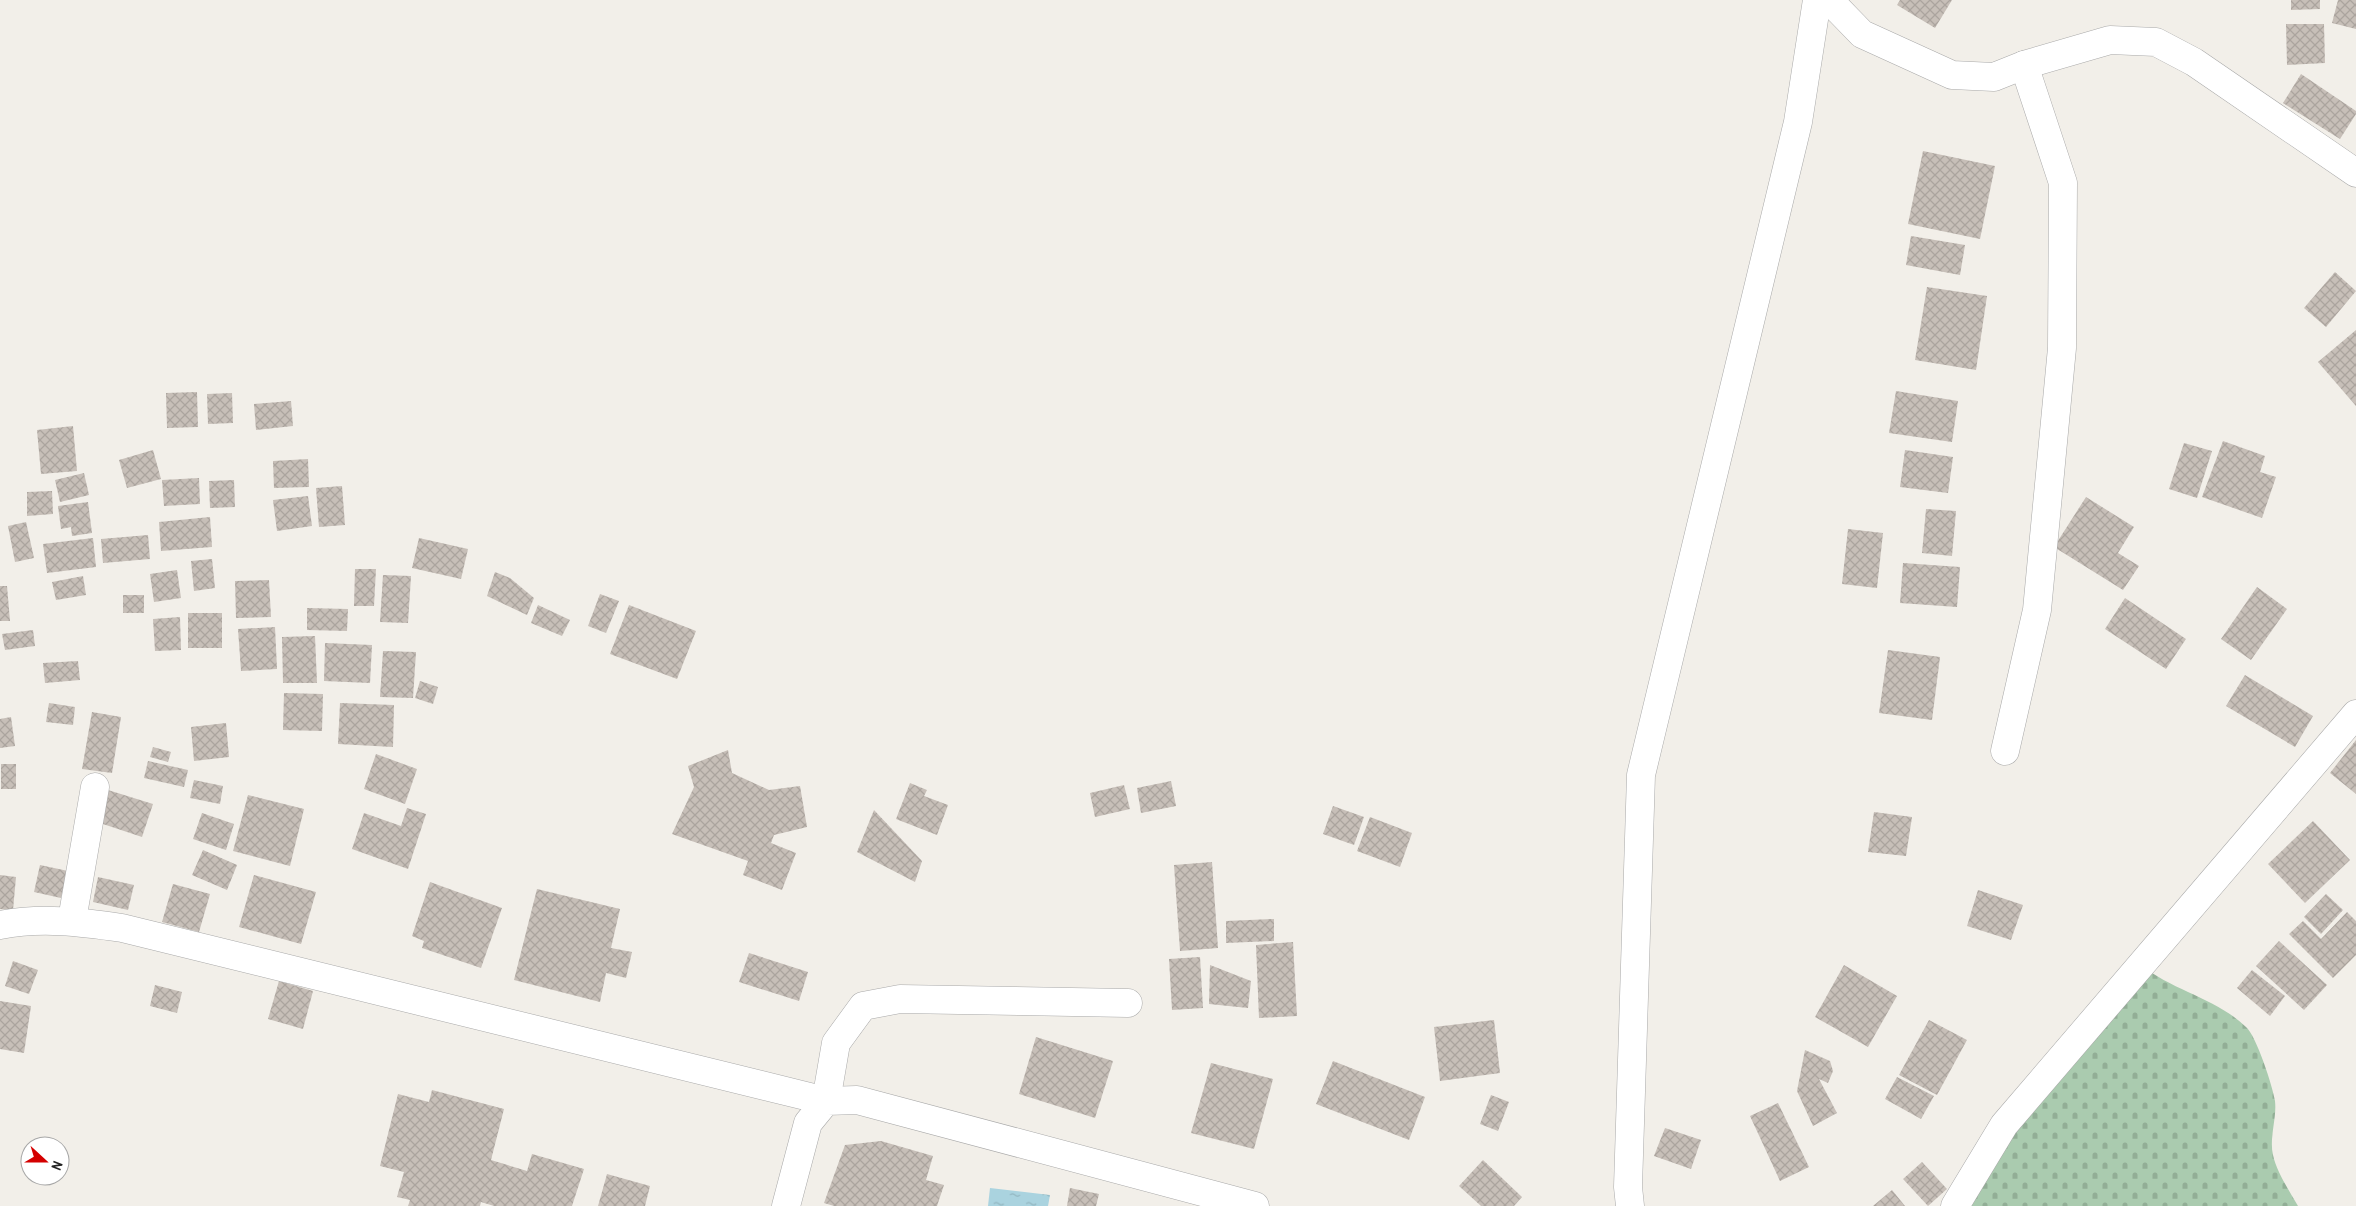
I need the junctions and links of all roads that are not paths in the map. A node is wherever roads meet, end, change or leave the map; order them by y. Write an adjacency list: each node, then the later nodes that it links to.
1 (1817, 0): 14 (street)
2 (1830, 0): 3 (street)
3 (2024, 65): 4 (street); 6 (street)
4 (2356, 173)
5 (2356, 714): 15 (street)
6 (2005, 751)
7 (95, 788): 8 (street)
8 (72, 920): 9 (street); 11 (street)
9 (0, 925)
10 (1128, 1003): 11 (street)
11 (826, 1101): 12 (street); 13 (street)
12 (786, 1206)
13 (1255, 1206)
14 (1630, 1206)
15 (1955, 1206)

